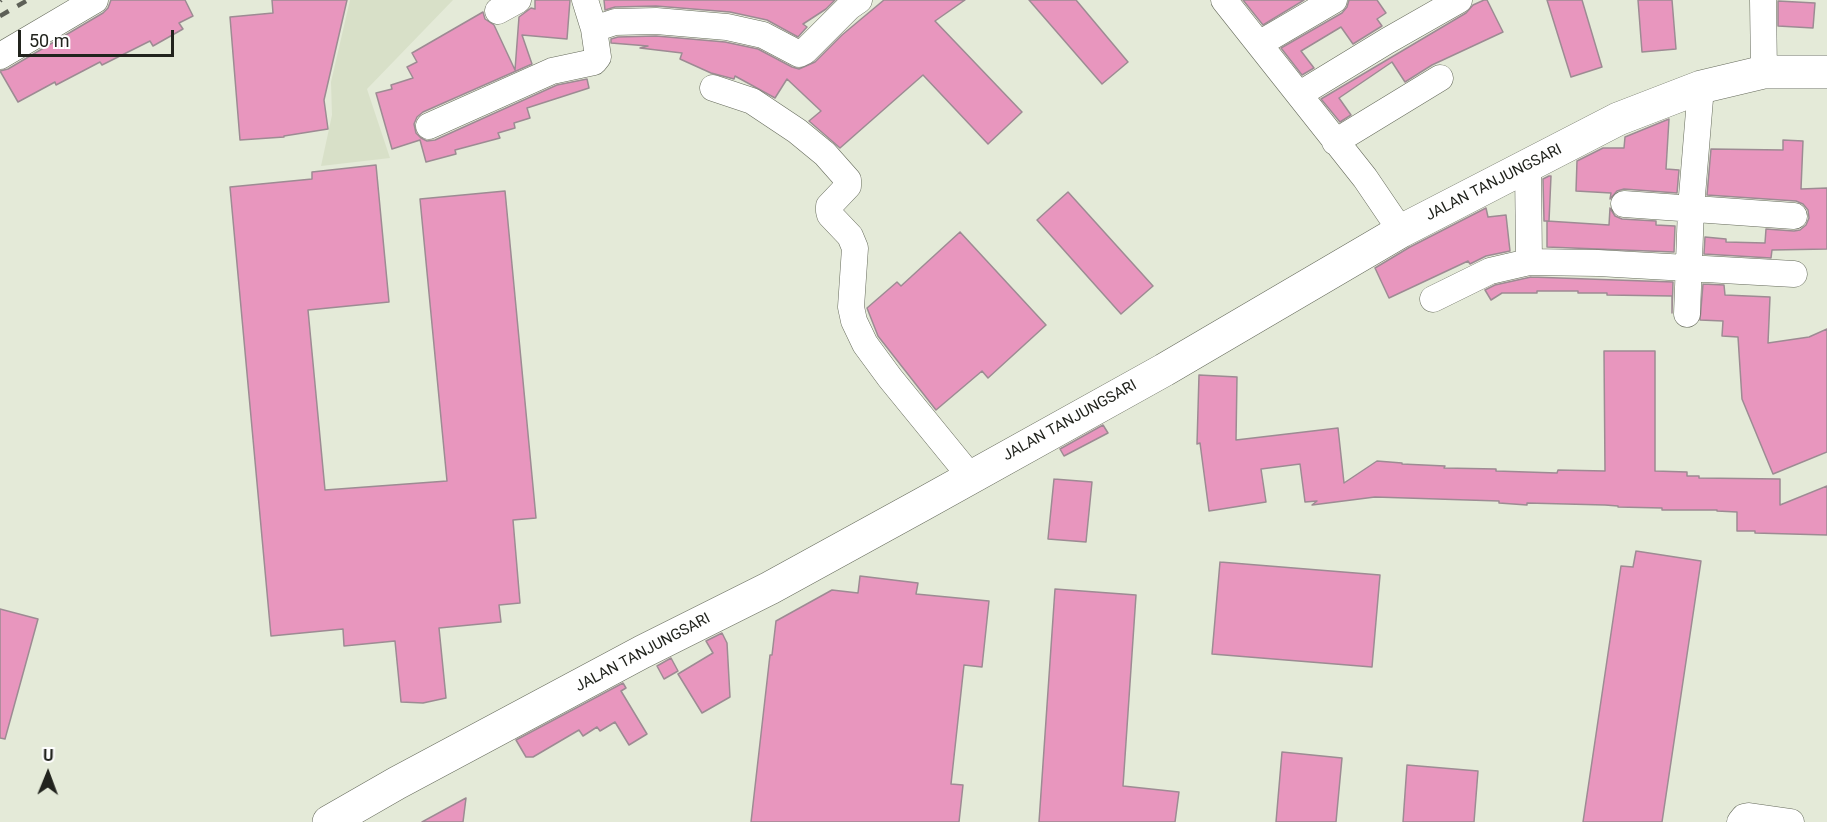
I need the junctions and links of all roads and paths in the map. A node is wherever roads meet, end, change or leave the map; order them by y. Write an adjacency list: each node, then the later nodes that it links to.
1 (95, 0): 10 (street)
2 (585, 0): 8 (street)
3 (859, 0): 8 (street)
4 (1224, 0): 9 (street)
5 (1334, 0): 9 (street)
6 (1460, 0): 16 (street)
7 (1763, 0): 11 (street)
8 (604, 25): 17 (street)
9 (1259, 44): 16 (street)
10 (0, 56)
11 (1764, 72): 12 (main road, JALAN TANJUNGSARI); 14 (main road, JALAN TANJUNGSARI)
12 (1827, 72)
13 (1440, 78): 18 (street)
14 (1701, 87): 19 (main road, JALAN TANJUNGSARI); 21 (street)
15 (713, 88): 29 (street)
16 (1300, 94): 18 (street)
17 (429, 126)
18 (1335, 142): 23 (street)
19 (1528, 165): 23 (main road, JALAN TANJUNGSARI); 24 (street)
20 (1624, 204): 21 (street)
21 (1691, 208): 22 (street); 25 (street)
22 (1794, 216)
23 (1401, 231): 29 (main road, JALAN TANJUNGSARI)
24 (1528, 262): 25 (street); 27 (street)
25 (1689, 268): 26 (street); 28 (street)
26 (1794, 274)
27 (1433, 299)
28 (1688, 314)
29 (970, 476): 30 (main road, JALAN TANJUNGSARI)
30 (329, 822)
31 (1740, 822): 32 (street)
32 (1791, 822)

